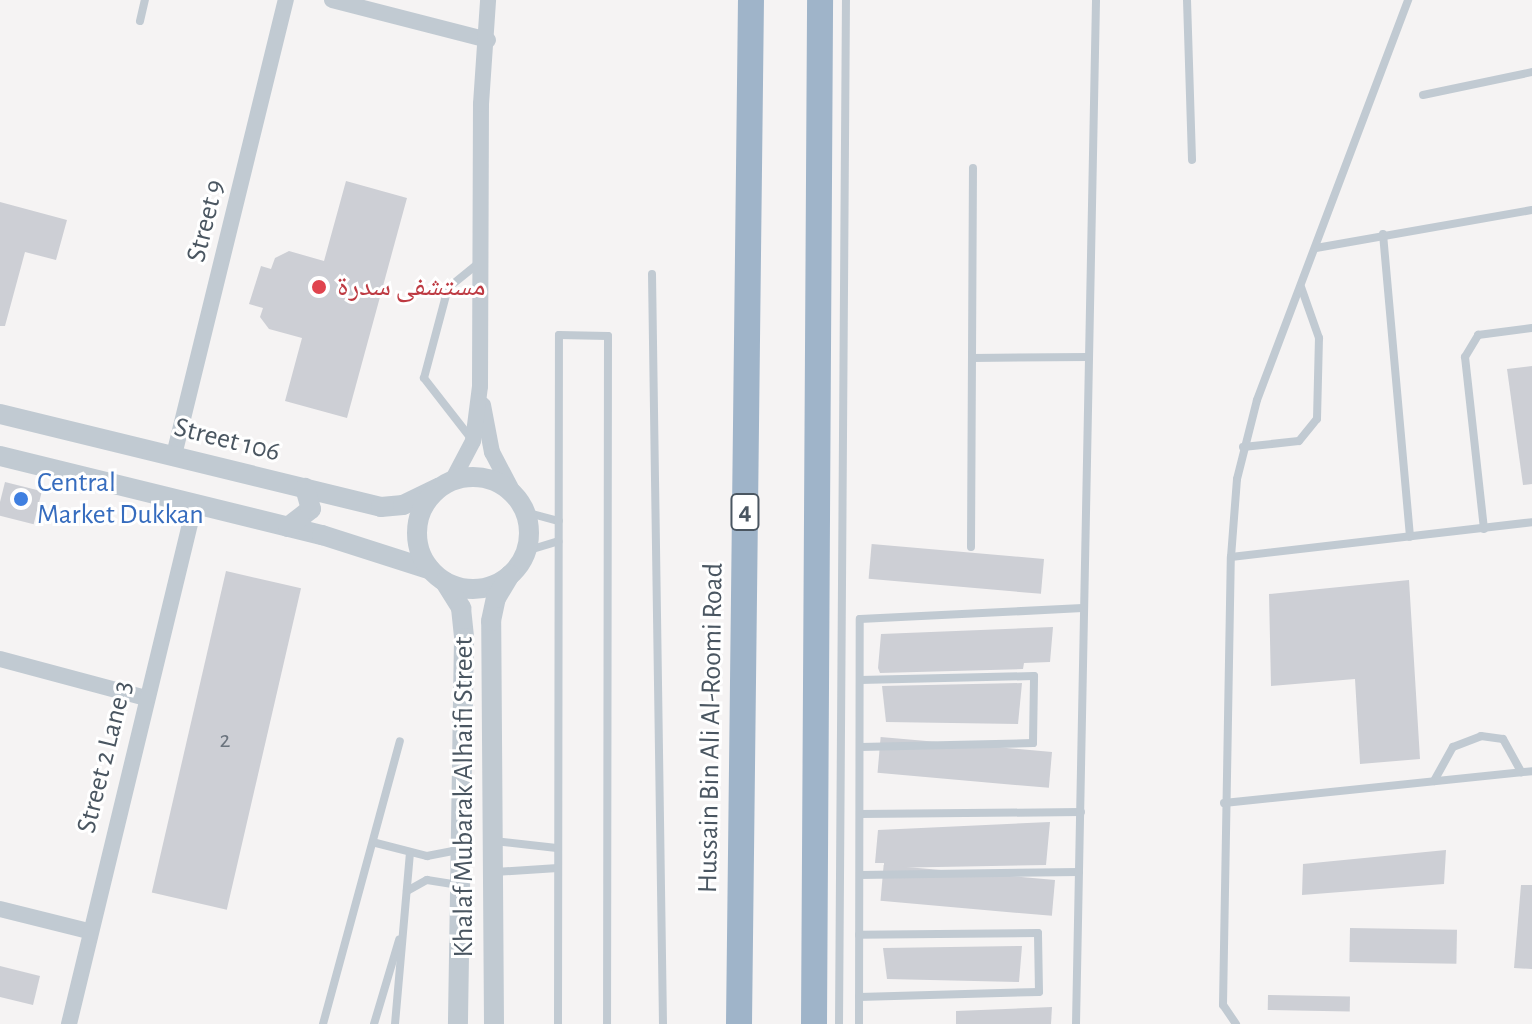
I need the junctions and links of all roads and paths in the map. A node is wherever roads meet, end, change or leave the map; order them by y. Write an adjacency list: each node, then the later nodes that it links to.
1 (145, 0): 12 (lane)
2 (286, 0): 31 (street, Street 9)
3 (332, 0): 11 (street)
4 (488, 0): 13 (street)
5 (751, 0): 85 (highway, Hussain Bin Ali Al-Roomi Road / 4)
6 (820, 0): 86 (highway)
7 (846, 0): 87 (lane)
8 (1096, 0): 25 (lane)
9 (1187, 0): 16 (lane)
10 (1408, 0): 20 (lane)
11 (355, 3): 13 (street)
12 (140, 21)
13 (488, 40): 21 (street)
14 (1532, 72): 15 (lane)
15 (1423, 95)
16 (1192, 160)
17 (973, 168): 26 (lane)
18 (1532, 210): 19 (lane)
19 (1383, 234): 20 (lane); 41 (lane)
20 (1316, 248): 23 (lane)
21 (484, 259): 27 (street); 29 (lane)
22 (652, 274): 84 (lane)
23 (1301, 287): 30 (lane); 30 (lane)
24 (1532, 328): 40 (lane)
25 (1088, 357): 26 (lane); 48 (lane)
26 (972, 358): 43 (lane)
27 (480, 386): 29 (street); 36 (street)
28 (0, 414): 31 (street, Street 106)
29 (473, 441): 33 (street)
30 (1243, 447): 45 (lane)
31 (174, 455): 34 (street, Street 106)
32 (0, 456): 35 (street)
33 (445, 485): 34 (street, Street 106); 36 (street); 47 (street)
34 (305, 488): 39 (street)
35 (195, 503): 39 (street); 51 (street, Street 2 Lane 3)
36 (520, 504): 37 (lane); 44 (street)
37 (559, 521): 42 (lane); 83 (lane)
38 (1532, 522): 40 (lane)
39 (288, 527): 47 (street)
40 (1484, 529): 41 (lane)
41 (1410, 537): 45 (lane)
42 (559, 541): 44 (lane); 62 (lane)
43 (971, 547)
44 (526, 551): 46 (street)
45 (1231, 557): 57 (lane)
46 (510, 575): 47 (street); 60 (street, Khalaf Mubarak Alhaifi Street)
47 (438, 576): 63 (street, Khalaf Mubarak Alhaifi Street)
48 (1083, 608): 50 (lane); 58 (lane)
49 (0, 659): 51 (street)
50 (860, 680): 53 (lane); 53 (lane)
51 (146, 698): 73 (street, Street 2 Lane 3)
52 (400, 741): 61 (lane)
53 (860, 747): 59 (lane)
54 (1532, 771): 55 (lane)
55 (1521, 772): 56 (lane); 56 (lane)
56 (1434, 781): 57 (lane)
57 (1224, 803): 90 (lane)
58 (1081, 812): 59 (lane); 67 (lane)
59 (860, 814): 68 (lane)
60 (494, 841): 62 (lane); 66 (street, Khalaf Mubarak Alhaifi Street)
61 (376, 843): 64 (lane); 77 (lane)
62 (557, 848): 65 (lane)
63 (460, 850): 64 (lane); 69 (street, Khalaf Mubarak Alhaifi Street)
64 (410, 853): 70 (lane)
65 (558, 868): 66 (lane); 82 (lane)
66 (494, 872): 81 (street, Khalaf Mubarak Alhaifi Street)
67 (1079, 872): 68 (lane); 89 (lane)
68 (860, 875): 74 (lane)
69 (460, 885): 70 (lane); 80 (street, Khalaf Mubarak Alhaifi Street)
70 (407, 891): 72 (lane)
71 (0, 909): 73 (street)
72 (404, 922): 78 (lane); 79 (lane)
73 (88, 931): 76 (street, Street 2 Lane 3)
74 (859, 935): 75 (lane); 75 (lane)
75 (859, 997): 88 (lane)
76 (69, 1024)
77 (323, 1024)
78 (374, 1024)
79 (395, 1024)
80 (458, 1024)
81 (494, 1024)
82 (558, 1024)
83 (607, 1024)
84 (663, 1024)
85 (739, 1024)
86 (814, 1024)
87 (839, 1024)
88 (859, 1024)
89 (1076, 1024)
90 (1236, 1024)

